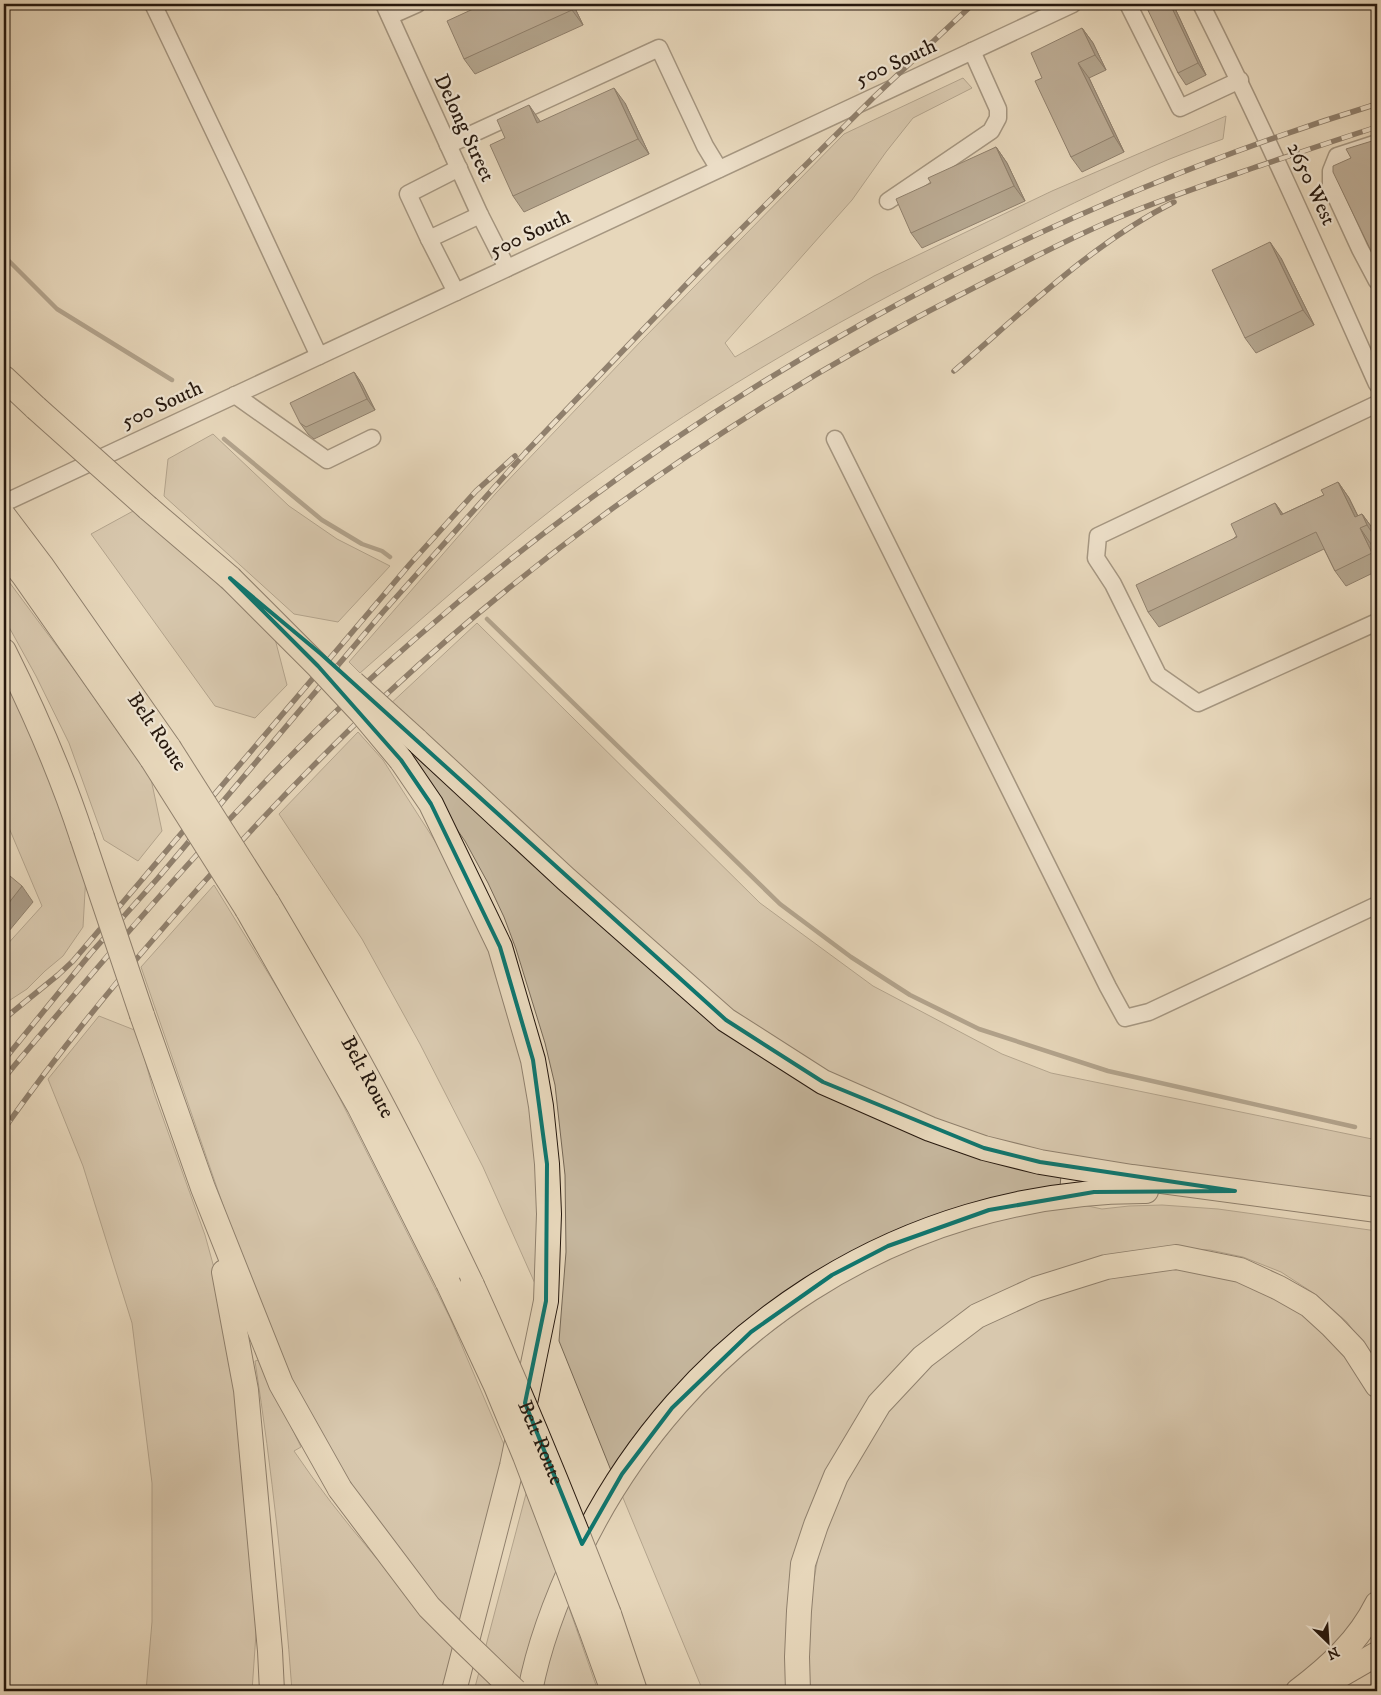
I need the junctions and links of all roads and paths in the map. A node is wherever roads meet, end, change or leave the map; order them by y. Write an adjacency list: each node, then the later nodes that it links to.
1 (152, 4): 19 (street)
2 (417, 4): 6 (street)
3 (1073, 4): 7 (street, 500 South)
4 (1128, 4): 8 (street)
5 (1201, 4): 8 (street, 2650 West)
6 (387, 10): 10 (street, Delong Street)
7 (972, 51): 12 (street, 500 South); 13 (street)
8 (1240, 80): 21 (street, 2650 West)
9 (1377, 143): 17 (street)
10 (448, 145): 11 (street, Delong Street); 12 (street)
11 (460, 168): 14 (street, Delong Street); 15 (street)
12 (719, 169): 16 (street, 500 South)
13 (888, 202)
14 (480, 215): 15 (street); 16 (street, Delong Street)
15 (429, 238): 18 (street)
16 (507, 268): 18 (street, 500 South)
17 (1377, 281)
18 (456, 292): 19 (street, 500 South)
19 (319, 356): 22 (street, 500 South)
20 (4, 378): 30 (highway, bridge)
21 (1377, 384)
22 (235, 395): 24 (street); 26 (street, 500 South)
23 (1377, 404): 31 (street)
24 (372, 438)
25 (835, 439): 33 (street)
26 (4, 503)
27 (4, 516): 29 (highway, Belt Route)
28 (4, 551): 29 (highway, Belt Route)
29 (32, 570): 34 (highway, Belt Route, bridge)
30 (230, 578): 36 (highway, bridge); 45 (highway, bridge)
31 (1377, 622)
32 (4, 651): 35 (highway, bridge)
33 (1377, 905)
34 (257, 906): 40 (highway, Belt Route, bridge); 40 (highway, Belt Route, bridge)
35 (203, 1188): 41 (highway); 46 (highway, bridge)
36 (1235, 1191): 37 (highway); 47 (highway)
37 (1377, 1210)
38 (1377, 1385): 50 (highway)
39 (1377, 1604): 51 (highway)
40 (600, 1620): 48 (highway, Belt Route); 49 (highway, Belt Route)
41 (270, 1651): 43 (highway); 44 (highway)
42 (1377, 1654): 52 (highway)
43 (260, 1691)
44 (272, 1691)
45 (454, 1691)
46 (515, 1691)
47 (530, 1691)
48 (613, 1691)
49 (635, 1691)
50 (798, 1691)
51 (1298, 1691)
52 (1312, 1691)

